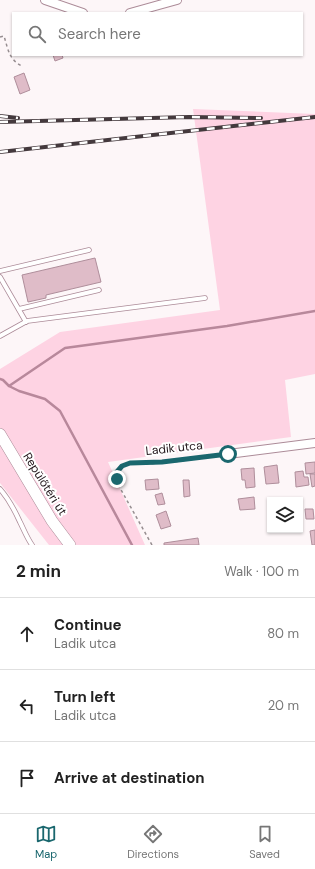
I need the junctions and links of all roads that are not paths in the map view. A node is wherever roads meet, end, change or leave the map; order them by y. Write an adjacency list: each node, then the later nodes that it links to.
1 (45, 0): 3 (street)
2 (177, 0): 4 (street)
3 (80, 12)
4 (134, 12)
5 (89, 250): 6 (lane)
6 (0, 271)
7 (0, 277): 10 (lane)
8 (99, 290): 10 (lane)
9 (206, 298): 11 (lane)
10 (18, 309): 11 (lane)
11 (26, 322): 12 (lane)
12 (0, 335)
13 (0, 434): 18 (street, Repülőtéri út)
14 (315, 443): 15 (street)
15 (228, 454)
16 (0, 488): 17 (lane)
17 (32, 545)
18 (70, 545)

